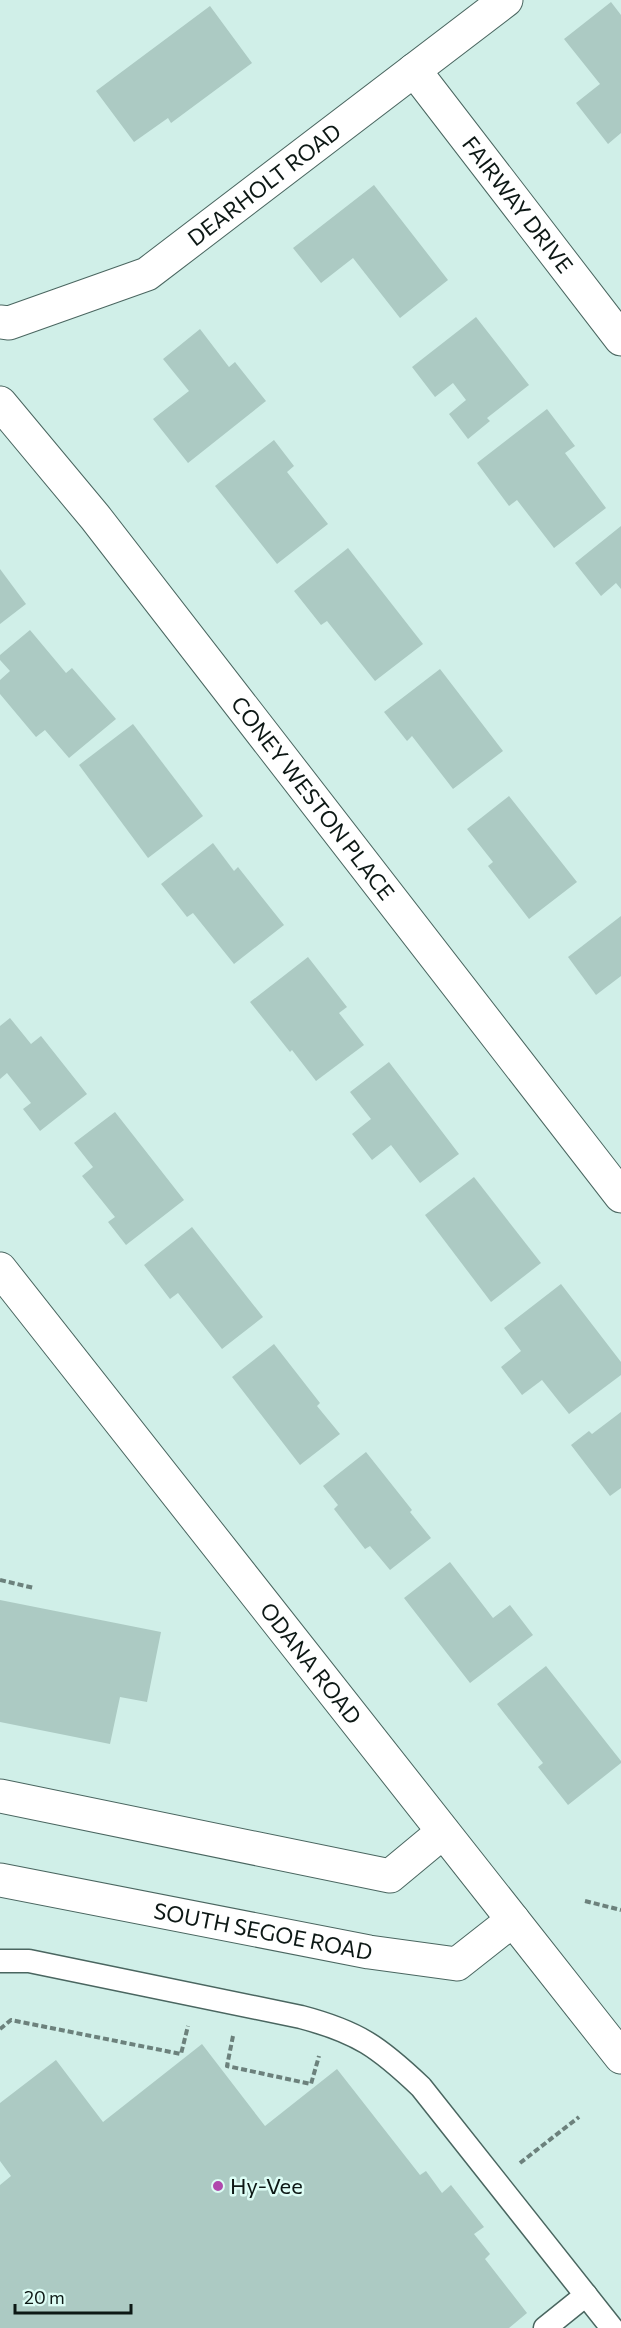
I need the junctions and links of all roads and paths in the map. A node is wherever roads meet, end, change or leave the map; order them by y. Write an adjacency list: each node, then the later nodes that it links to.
1 (506, 0): 2 (street, DEARHOLT ROAD)
2 (414, 70): 3 (street, DEARHOLT ROAD); 4 (street, FAIRWAY DRIVE)
3 (0, 322)
4 (621, 339)
5 (0, 404): 6 (street, CONEY WESTON PLACE)
6 (621, 1196)
7 (0, 1269): 11 (street, ODANA ROAD)
8 (0, 1580): 9 (path)
9 (34, 1588)
10 (0, 1796): 11 (street)
11 (443, 1832): 15 (street, ODANA ROAD)
12 (0, 1880): 15 (street, SOUTH SEGOE ROAD)
13 (585, 1901): 14 (path)
14 (621, 1910)
15 (513, 1920): 21 (street, ODANA ROAD)
16 (0, 1961): 17 (lane)
17 (328, 2024): 20 (path); 23 (lane)
18 (199, 2028): 19 (path)
19 (0, 2029)
20 (222, 2034)
21 (621, 2057)
22 (579, 2117): 23 (path)
23 (496, 2181): 24 (lane)
24 (586, 2295): 25 (lane); 26 (lane)
25 (545, 2328)
26 (612, 2328)

